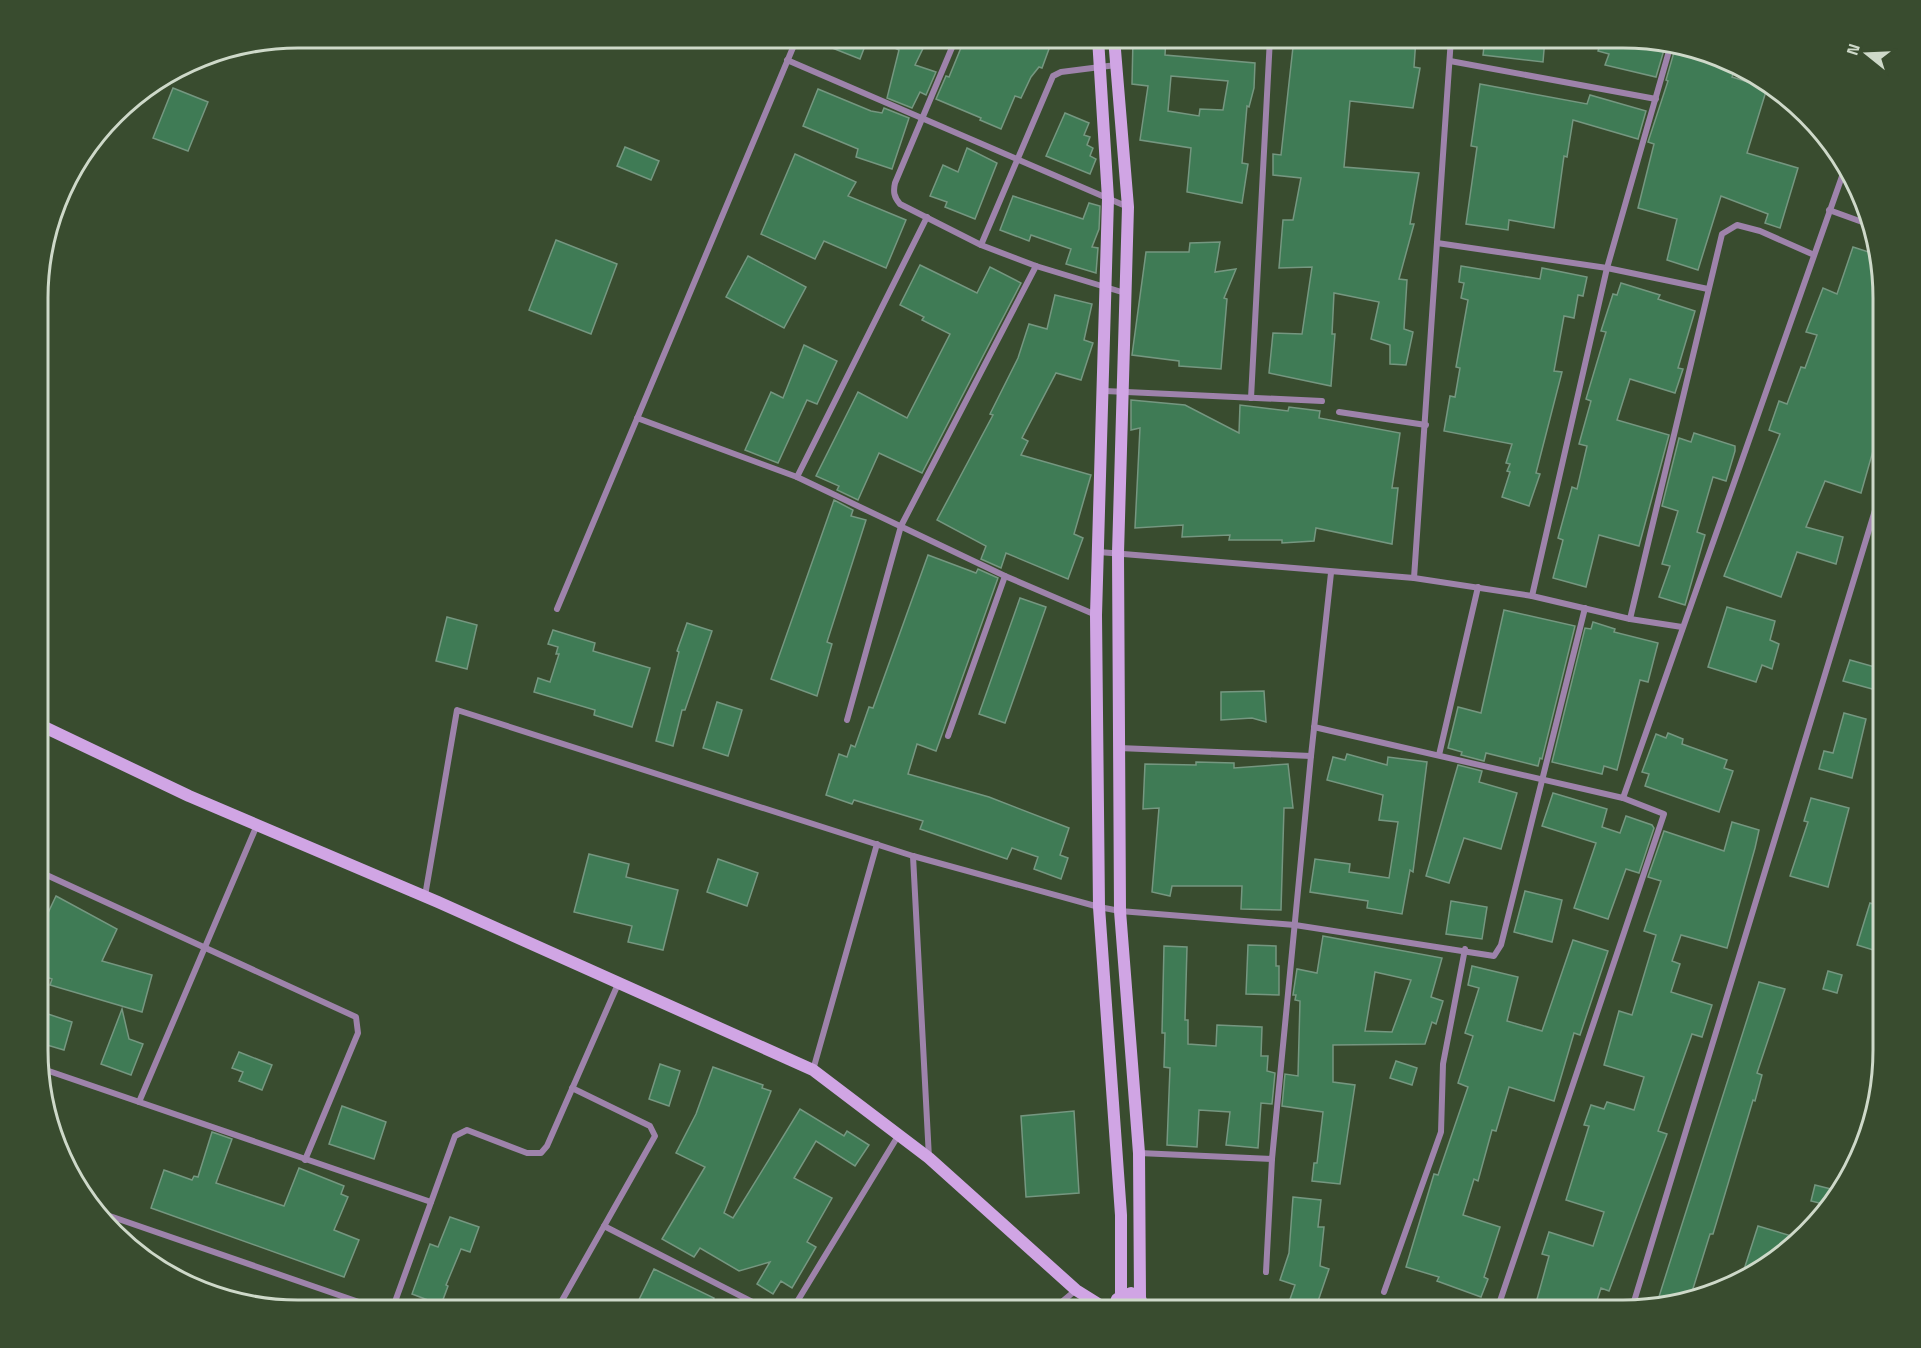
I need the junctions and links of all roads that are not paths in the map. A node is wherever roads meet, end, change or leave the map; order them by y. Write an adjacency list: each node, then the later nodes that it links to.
1 (792, 48): 8 (street)
2 (952, 48): 13 (street)
3 (1099, 48): 11 (street)
4 (1114, 48): 10 (street)
5 (1269, 48): 31 (street)
6 (1451, 48): 9 (street)
7 (1669, 53): 12 (street)
8 (787, 60): 13 (street); 34 (street)
9 (1450, 61): 12 (street); 21 (street)
10 (1116, 65): 11 (street); 17 (street)
11 (1100, 66): 14 (street); 16 (street)
12 (1656, 99): 25 (street)
13 (921, 120): 14 (street); 19 (street)
14 (1017, 160): 16 (street); 22 (street)
15 (1841, 177): 18 (street)
16 (1108, 199): 17 (street); 26 (street)
17 (1128, 207): 28 (street)
18 (1829, 210): 20 (street); 23 (street)
19 (927, 217): 22 (street); 36 (street)
20 (1861, 222)
21 (1437, 243): 25 (street); 35 (street)
22 (981, 245): 24 (street)
23 (1812, 254): 27 (street); 50 (street)
24 (1036, 266): 26 (street); 38 (street)
25 (1607, 268): 27 (street); 45 (street)
26 (1107, 288): 28 (street); 29 (street)
27 (1708, 289): 49 (street)
28 (1126, 293): 30 (street)
29 (1105, 391): 30 (street); 39 (street)
30 (1123, 392): 31 (street); 40 (street)
31 (1251, 398): 32 (street)
32 (1322, 401)
33 (1339, 412): 35 (street)
34 (637, 418): 36 (street); 47 (street)
35 (1426, 425): 43 (street)
36 (797, 477): 38 (street)
37 (1873, 517): 89 (street)
38 (902, 526): 42 (street); 51 (street)
39 (1099, 552): 40 (street); 48 (street)
40 (1118, 553): 41 (street); 55 (street)
41 (1331, 573): 43 (street); 52 (street)
42 (1005, 576): 48 (street); 54 (street)
43 (1414, 578): 44 (street)
44 (1478, 587): 45 (street); 56 (street)
45 (1532, 596): 46 (street)
46 (1584, 608): 49 (street); 58 (street)
47 (557, 609)
48 (1096, 615): 65 (street)
49 (1630, 619): 50 (street)
50 (1682, 627): 59 (street)
51 (847, 720)
52 (1314, 727): 56 (street); 57 (street)
53 (48, 728): 60 (street)
54 (948, 736)
55 (1118, 748): 57 (street); 66 (street)
56 (1439, 755): 58 (street)
57 (1311, 756): 67 (street)
58 (1544, 779): 59 (street); 69 (street)
59 (1623, 798): 100 (street)
60 (257, 825): 64 (street); 68 (street)
61 (877, 844): 62 (street); 64 (street); 71 (street)
62 (913, 856): 65 (street); 77 (street)
63 (48, 876): 68 (street)
64 (424, 897): 70 (street)
65 (1099, 907): 66 (street); 82 (street)
66 (1120, 911): 67 (street); 76 (street)
67 (1295, 925): 69 (street); 79 (street)
68 (205, 947): 74 (street); 78 (street)
69 (1466, 949): 87 (street)
70 (618, 984): 71 (street); 73 (street)
71 (813, 1070): 75 (street)
72 (49, 1071): 74 (street)
73 (572, 1088): 80 (street); 84 (street)
74 (139, 1102): 78 (street)
75 (898, 1136): 77 (street); 94 (street)
76 (1139, 1153): 79 (street); 81 (street)
77 (929, 1158): 86 (street)
78 (305, 1160): 80 (street)
79 (1272, 1160): 85 (street)
80 (431, 1202): 91 (street)
81 (1139, 1214): 82 (street); 99 (street)
82 (1121, 1215): 88 (street)
83 (111, 1217): 90 (street)
84 (604, 1226): 92 (street); 93 (street)
85 (1266, 1272)
86 (1076, 1290): 95 (street); 96 (street)
87 (1384, 1292)
88 (1121, 1295): 97 (street); 98 (street)
89 (1635, 1299)
90 (353, 1300)
91 (396, 1300)
92 (562, 1300)
93 (748, 1300)
94 (798, 1300)
95 (1064, 1300)
96 (1092, 1300)
97 (1117, 1300)
98 (1138, 1300)
99 (1142, 1300)
100 (1500, 1300)

